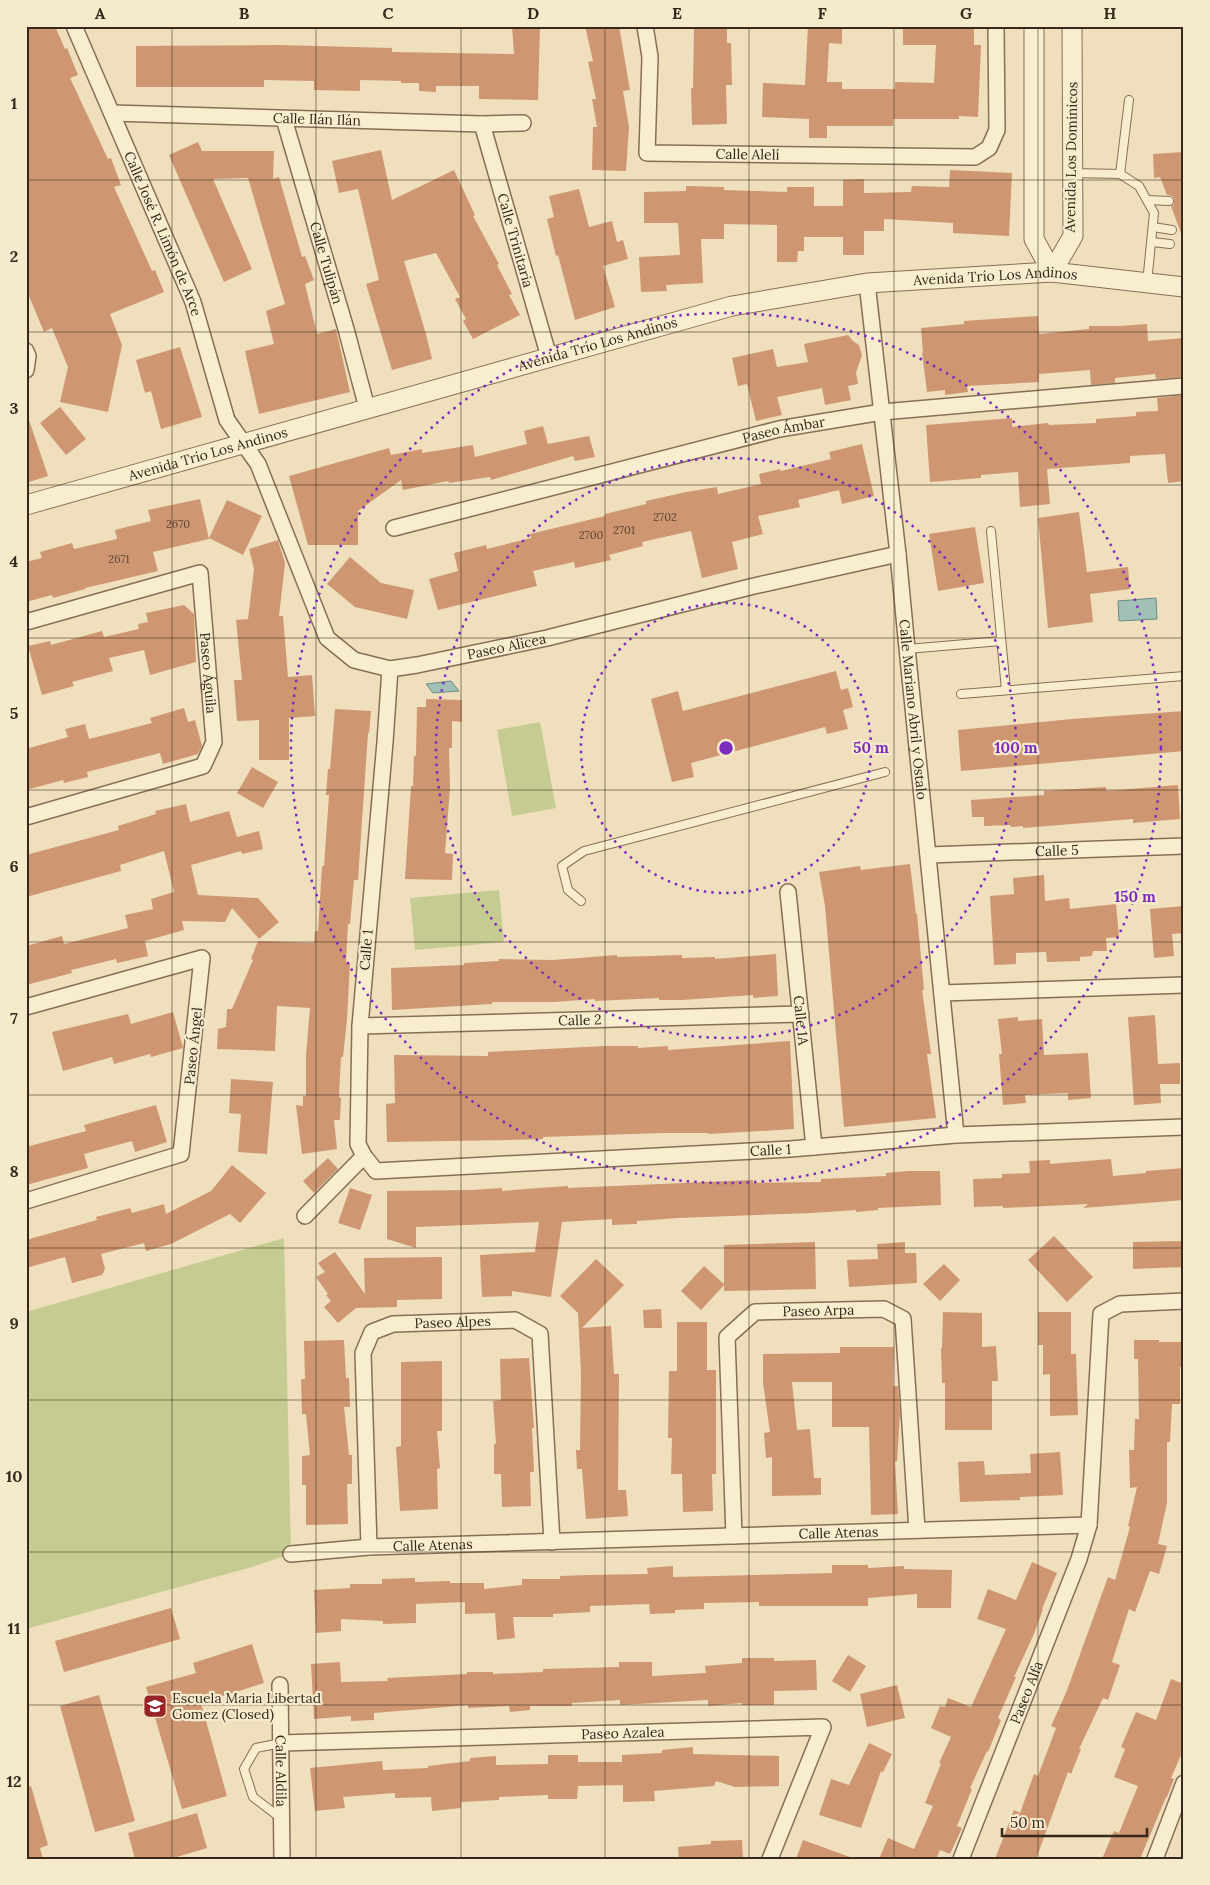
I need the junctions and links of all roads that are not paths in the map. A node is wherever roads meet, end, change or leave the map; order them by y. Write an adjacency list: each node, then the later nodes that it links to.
1 (74, 26): 7 (street, Calle José R. Limón de Arce)
2 (645, 26): 3 (street, Calle Alelí)
3 (996, 26)
4 (1034, 26): 19 (street)
5 (1072, 26): 11 (street, Avenida Los Dominicos)
6 (1129, 100): 12 (lane)
7 (112, 114): 8 (street, Calle Ilán Ilán); 29 (street, Calle José R. Limón de Arce)
8 (284, 119): 10 (street, Calle Ilán Ilán); 27 (street, Calle Tulipán)
9 (523, 123): 10 (street, Calle Ilán Ilán)
10 (482, 124): 24 (street, Calle Trinitaria)
11 (1072, 173): 12 (lane); 19 (street, Avenida Los Dominicos)
12 (1120, 174): 13 (lane)
13 (1148, 200): 14 (lane); 15 (lane)
14 (1169, 201)
15 (1153, 227): 16 (lane); 17 (lane)
16 (1172, 230)
17 (1152, 242): 18 (lane); 21 (lane)
18 (1170, 244)
19 (1052, 272): 20 (street, Avenida Trío Los Andinos); 21 (street, Avenida Trío Los Andinos)
20 (867, 283): 24 (street, Avenida Trío Los Andinos); 28 (street, Calle Mariano Abril y Ostalo)
21 (1147, 283): 22 (street, Avenida Trío Los Andinos)
22 (1184, 287)
23 (26, 351): 25 (street)
24 (549, 357): 27 (street, Avenida Trío Los Andinos)
25 (26, 370)
26 (1184, 386): 28 (street, Paseo Ámbar)
27 (367, 408): 29 (street, Avenida Trío Los Andinos)
28 (882, 412): 31 (street, Paseo Ámbar); 33 (street, Calle Mariano Abril y Ostalo)
29 (243, 444): 30 (street, Avenida Trío Los Andinos); 37 (street, Paseo Alicea)
30 (26, 505)
31 (394, 528)
32 (991, 531): 35 (lane)
33 (898, 554): 36 (street, Calle Mariano Abril y Ostalo); 37 (street, Paseo Alicea)
34 (26, 622): 42 (street, Paseo Águila)
35 (1000, 641): 36 (lane); 39 (lane)
36 (907, 649): 44 (street, Calle Mariano Abril y Ostalo)
37 (390, 669): 51 (street, Calle 1)
38 (1184, 676): 39 (lane)
39 (1006, 690): 40 (lane)
40 (961, 694)
41 (885, 772): 46 (lane)
42 (26, 817)
43 (1184, 846): 44 (street, Calle 5)
44 (929, 855): 48 (street, Calle Mariano Abril y Ostalo)
45 (788, 892): 50 (street, Calle 1A)
46 (581, 901)
47 (1184, 985): 48 (street)
48 (942, 993): 53 (street, Calle Mariano Abril y Ostalo)
49 (26, 1007): 56 (street, Paseo Ángel)
50 (801, 1014): 51 (street, Calle 2); 54 (street, Calle 1A)
51 (360, 1026): 55 (street, Calle 1)
52 (1184, 1127): 53 (street, Calle 1)
53 (956, 1135): 54 (street, Calle 1)
54 (814, 1147): 55 (street, Calle 1)
55 (364, 1156): 57 (street)
56 (26, 1201)
57 (305, 1216)
58 (1184, 1301): 59 (street)
59 (1090, 1525): 60 (street, Calle Atenas); 71 (street, Paseo Alfa)
60 (917, 1530): 61 (street, Calle Atenas); 61 (street, Paseo Arpa)
61 (734, 1536): 62 (street, Calle Atenas)
62 (552, 1542): 63 (street, Calle Atenas); 63 (street, Paseo Alpes)
63 (369, 1548): 64 (street, Calle Atenas)
64 (290, 1554)
65 (280, 1685): 66 (street, Calle Aldila)
66 (281, 1743): 68 (street, Calle Aldila); 68 (lane); 70 (street, Paseo Azalea)
67 (1184, 1783): 72 (street)
68 (282, 1819): 69 (street, Calle Aldila)
69 (282, 1859)
70 (770, 1859)
71 (961, 1859)
72 (1155, 1859)

